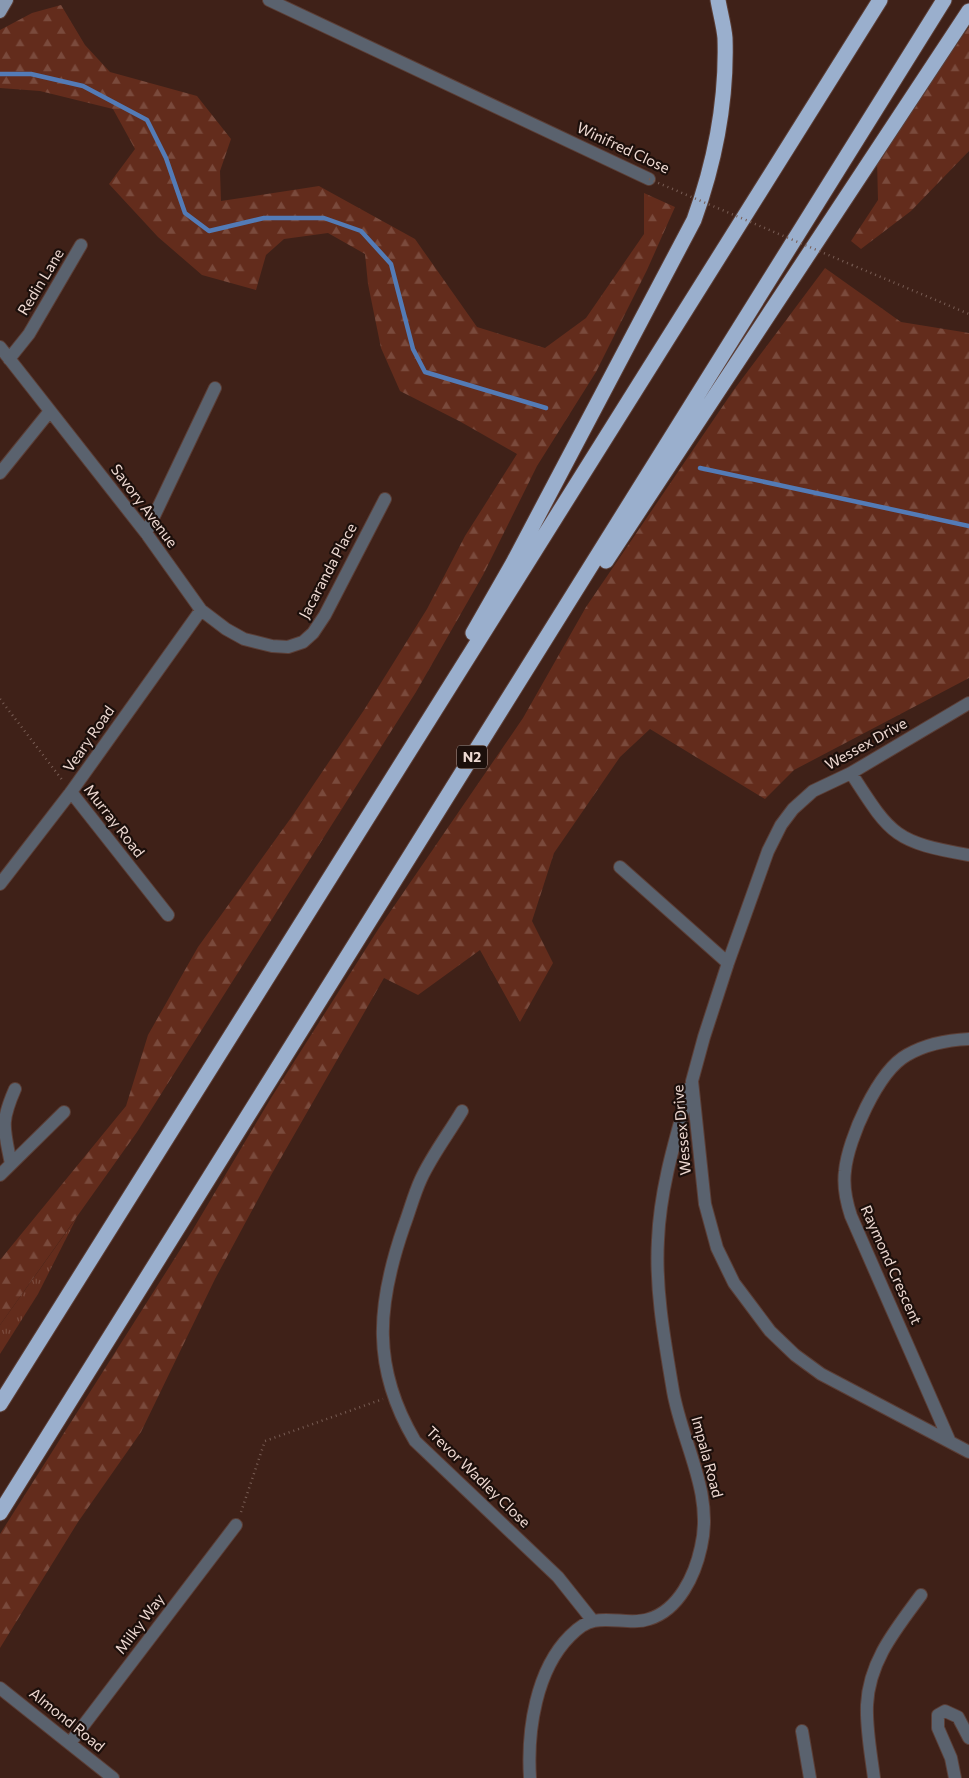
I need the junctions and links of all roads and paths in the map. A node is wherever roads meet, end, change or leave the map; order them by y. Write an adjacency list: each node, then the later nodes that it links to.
1 (7, 0): 7 (main road)
2 (269, 0): 8 (street, Winifred Close)
3 (718, 0): 21 (highway)
4 (880, 0): 21 (highway)
5 (944, 0): 20 (highway, N2)
6 (969, 11): 20 (highway)
7 (0, 12)
8 (649, 178): 10 (path, Winifred Close, bridge)
9 (82, 245): 12 (street, Redin Lane)
10 (969, 314)
11 (0, 347): 12 (street, Savory Avenue)
12 (9, 360): 14 (street, Savory Avenue)
13 (215, 388): 17 (street)
14 (50, 410): 15 (street); 17 (street, Savory Avenue)
15 (0, 473)
16 (385, 499): 19 (street, Jacaranda Place)
17 (146, 533): 18 (street, Savory Avenue)
18 (201, 610): 19 (street, Savory Avenue); 25 (street, Veary Road)
19 (288, 647)
20 (514, 690): 42 (highway, N2)
21 (448, 691): 39 (highway)
22 (0, 699): 25 (path, Murray Road)
23 (969, 703): 24 (street, Wessex Drive)
24 (851, 773): 26 (street); 30 (street, Wessex Drive)
25 (71, 792): 28 (street, Veary Road); 29 (street, Murray Road)
26 (969, 855)
27 (620, 868): 30 (street)
28 (0, 884)
29 (168, 914)
30 (728, 963): 32 (street, Wessex Drive)
31 (969, 1039): 40 (street, Raymond Crescent)
32 (692, 1081): 40 (street, Wessex Drive); 45 (street, Impala Road)
33 (15, 1088): 36 (street)
34 (462, 1111): 38 (street, Trevor Wadley Close)
35 (64, 1112): 36 (street)
36 (11, 1164): 37 (street)
37 (0, 1175)
38 (395, 1394): 43 (path); 45 (street, Trevor Wadley Close)
39 (0, 1404)
40 (950, 1442): 41 (street, Wessex Drive)
41 (969, 1452)
42 (0, 1513)
43 (236, 1525): 49 (street, Milky Way)
44 (921, 1595): 53 (street)
45 (593, 1621): 51 (street)
46 (0, 1688): 49 (street, Almond Road)
47 (802, 1731): 52 (street)
48 (969, 1738): 54 (street)
49 (70, 1743): 50 (street, Almond Road)
50 (113, 1778)
51 (530, 1778)
52 (810, 1778)
53 (874, 1778)
54 (955, 1778)

